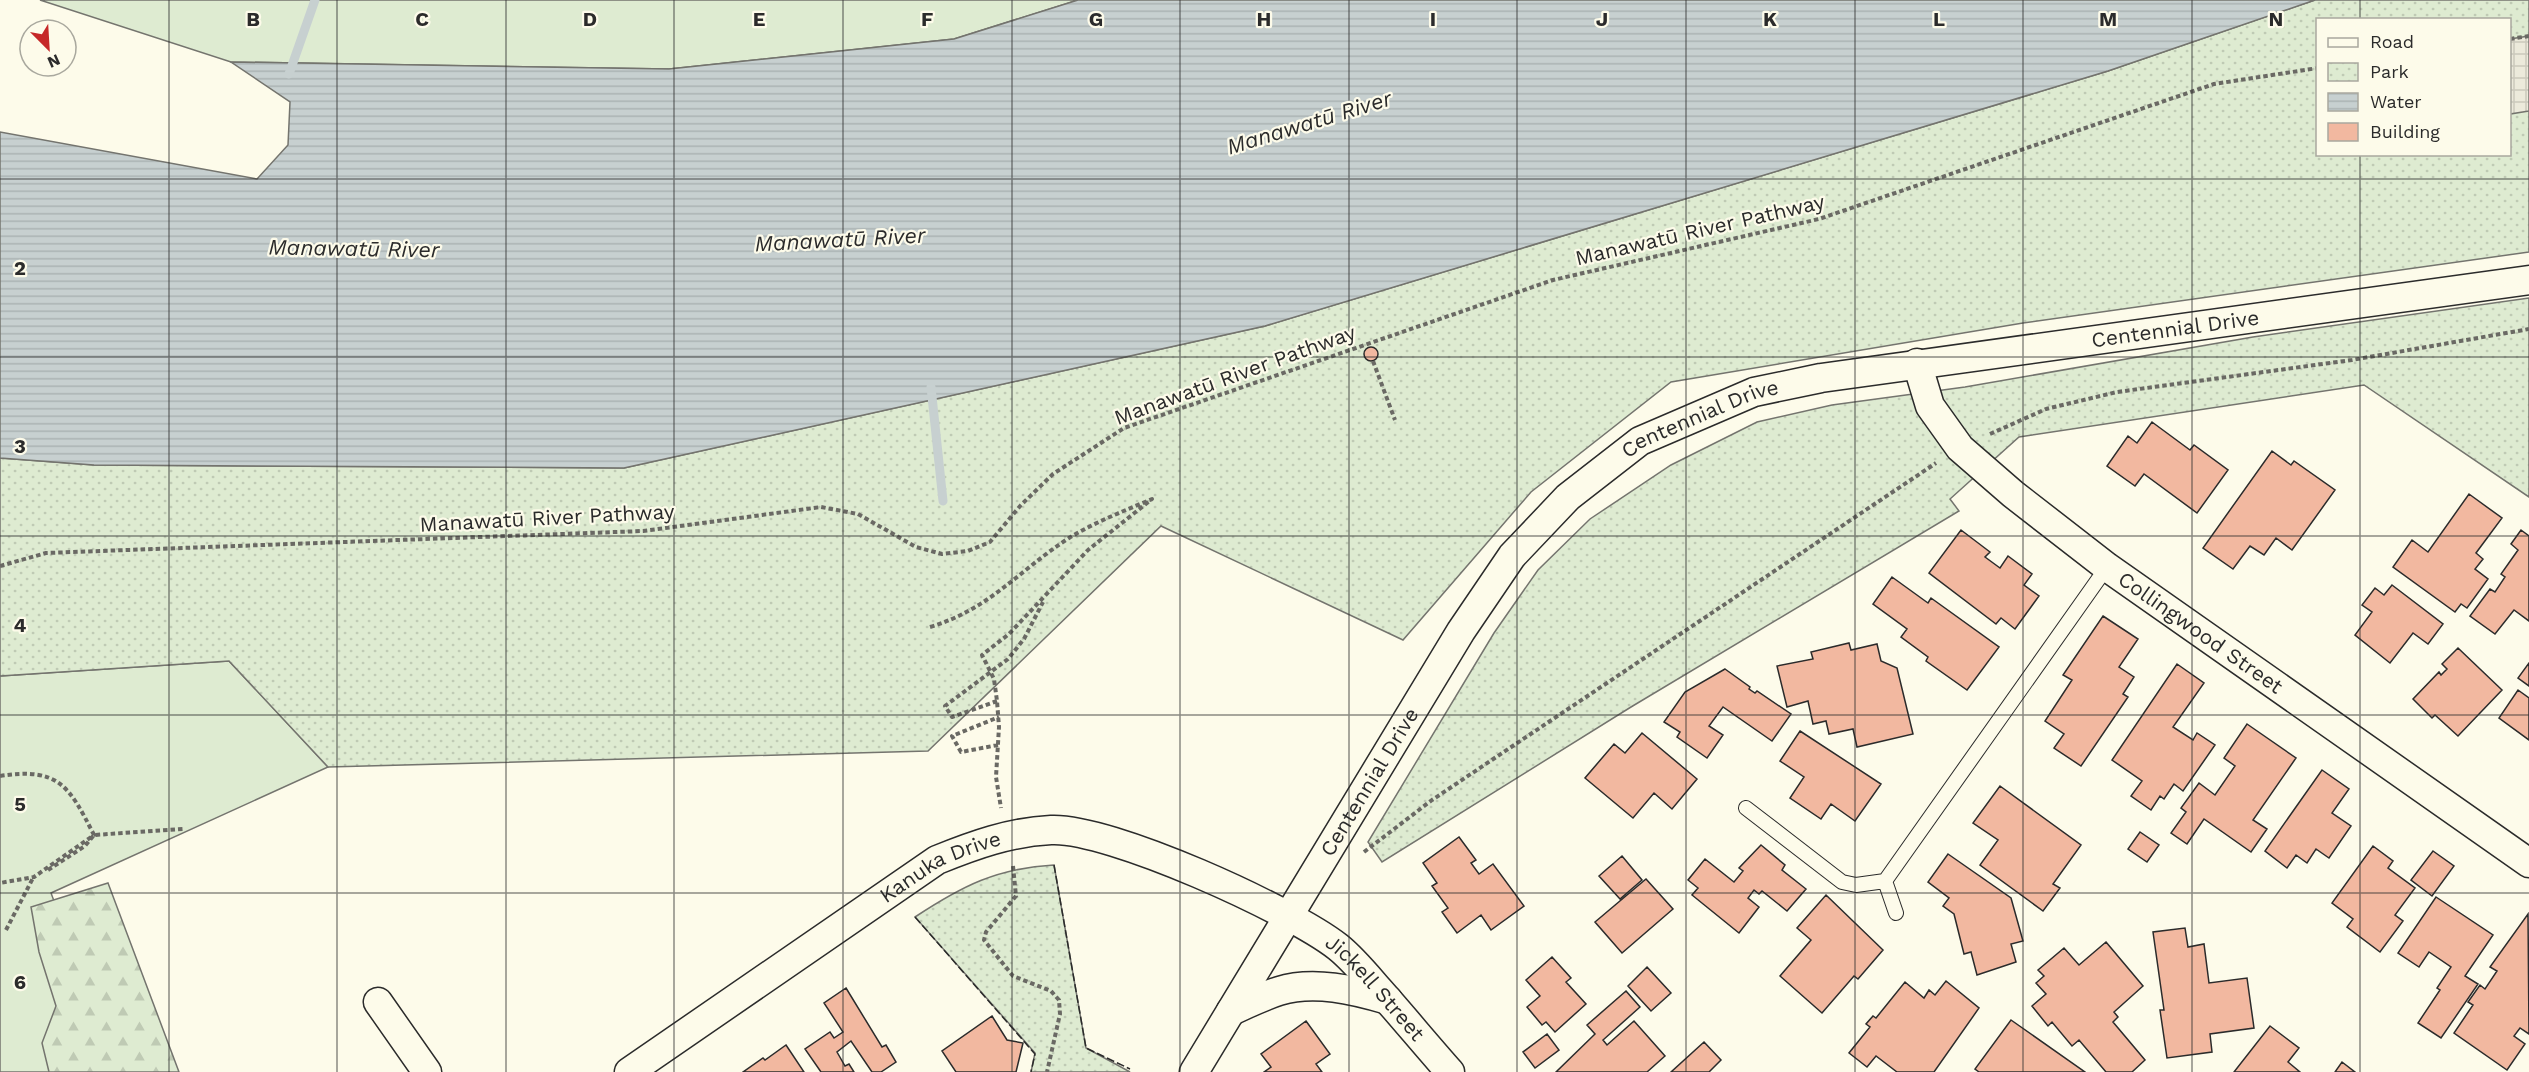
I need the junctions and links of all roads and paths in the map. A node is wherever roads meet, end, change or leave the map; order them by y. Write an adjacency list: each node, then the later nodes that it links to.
1 (2529, 36): 2 (path)
2 (2511, 39)
3 (2316, 68): 10 (path, Manawatū River Pathway)
4 (2529, 280): 7 (street, Centennial Drive)
5 (2529, 329): 9 (path)
6 (1373, 361): 8 (path)
7 (1917, 363): 9 (street, Collingwood Street); 23 (street, Centennial Drive)
8 (1395, 420)
9 (1960, 448): 11 (street, Collingwood Street); 23 (path)
10 (0, 566)
11 (2107, 567): 24 (street, Collingwood Street); 26 (lane)
12 (1047, 595): 13 (path); 14 (path); 14 (path)
13 (930, 627)
14 (991, 672): 15 (path); 15 (path)
15 (997, 701): 16 (path)
16 (999, 717): 17 (path); 17 (path)
17 (998, 745): 20 (path)
18 (0, 776): 22 (path)
19 (1746, 808): 26 (lane)
20 (1004, 824): 29 (street, Kanuka Drive); 34 (street, Kanuka Drive); 37 (path)
21 (183, 829): 22 (path)
22 (94, 835): 25 (path)
23 (1325, 854): 29 (street, Centennial Drive)
24 (2529, 863)
25 (34, 877): 27 (path); 30 (path)
26 (1885, 881): 28 (lane)
27 (0, 883)
28 (1896, 913)
29 (1288, 917): 31 (street, Jickell Street); 33 (street, Centennial Drive)
30 (6, 930)
31 (1388, 1000): 33 (street); 39 (street, Jickell Street)
32 (378, 1002): 35 (street)
33 (1231, 1011): 38 (street, Centennial Drive)
34 (660, 1062): 36 (street, Kanuka Drive)
35 (427, 1072)
36 (629, 1072)
37 (1047, 1072)
38 (1194, 1072)
39 (1450, 1072)

